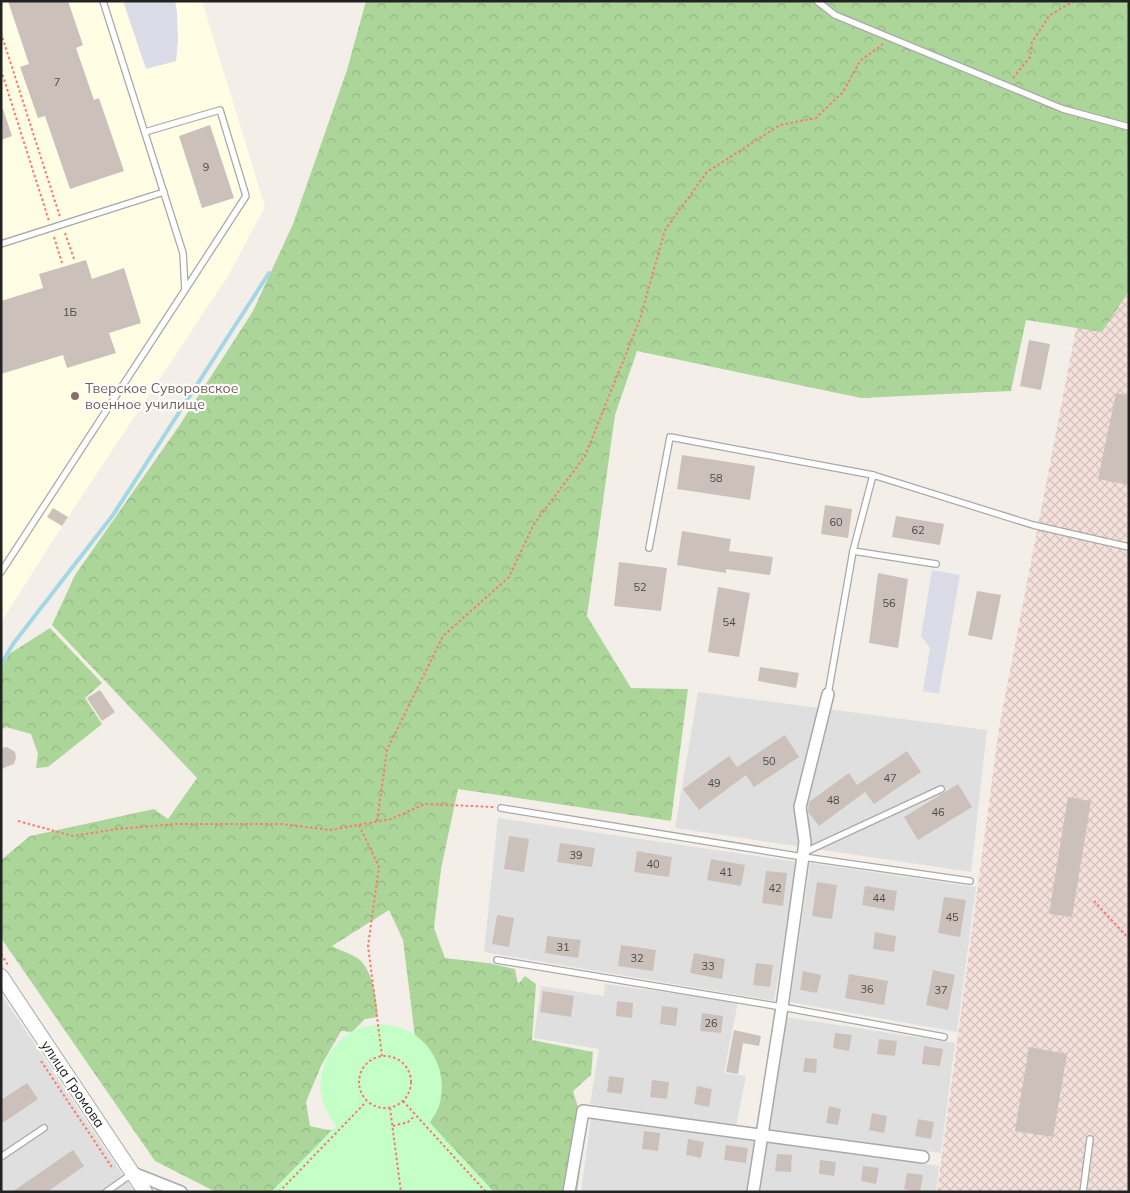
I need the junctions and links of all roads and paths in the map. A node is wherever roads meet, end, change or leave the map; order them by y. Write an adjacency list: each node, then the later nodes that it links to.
1 (103, 1): 9 (lane)
2 (817, 1): 5 (lane)
3 (1074, 1): 7 (path)
4 (1, 33): 11 (path)
5 (891, 38): 7 (lane); 27 (path)
6 (1, 70): 12 (path)
7 (1007, 86): 8 (lane)
8 (1129, 127)
9 (145, 132): 10 (lane); 16 (lane)
10 (164, 192): 11 (lane); 16 (lane)
11 (62, 224): 12 (lane); 14 (path)
12 (51, 228): 13 (lane); 15 (path)
13 (1, 244)
14 (74, 259)
15 (62, 263)
16 (185, 290): 22 (lane)
17 (873, 475): 18 (lane); 19 (lane); 20 (lane)
18 (1129, 547)
19 (649, 548)
20 (853, 551): 21 (lane); 23 (lane)
21 (936, 564)
22 (1, 572)
23 (828, 694): 29 (street)
24 (941, 789): 29 (lane)
25 (501, 808): 27 (path); 29 (lane)
26 (18, 821): 28 (path)
27 (377, 821): 28 (path)
28 (359, 825): 37 (path)
29 (803, 855): 30 (lane); 35 (street)
30 (970, 881)
31 (1094, 901): 32 (path)
32 (1129, 939)
33 (497, 960): 35 (lane)
34 (1, 976): 49 (street, улица Громова)
35 (782, 1007): 36 (lane); 45 (street)
36 (944, 1037)
37 (382, 1056): 39 (path); 40 (path)
38 (39, 1059): 50 (path)
39 (366, 1101): 41 (path); 54 (path)
40 (403, 1101): 41 (path); 42 (path)
41 (390, 1108): 43 (path)
42 (416, 1115): 43 (path); 56 (path)
43 (393, 1126): 55 (path)
44 (44, 1128): 47 (lane)
45 (762, 1135): 48 (street); 57 (street); 58 (street)
46 (1090, 1139): 59 (lane)
47 (1, 1157)
48 (923, 1157)
49 (133, 1173): 50 (lane); 52 (street, улица Громова); 53 (street)
50 (121, 1181): 51 (lane)
51 (106, 1192)
52 (145, 1192)
53 (181, 1192)
54 (279, 1192)
55 (401, 1192)
56 (486, 1192)
57 (569, 1192)
58 (753, 1192)
59 (1083, 1192)

